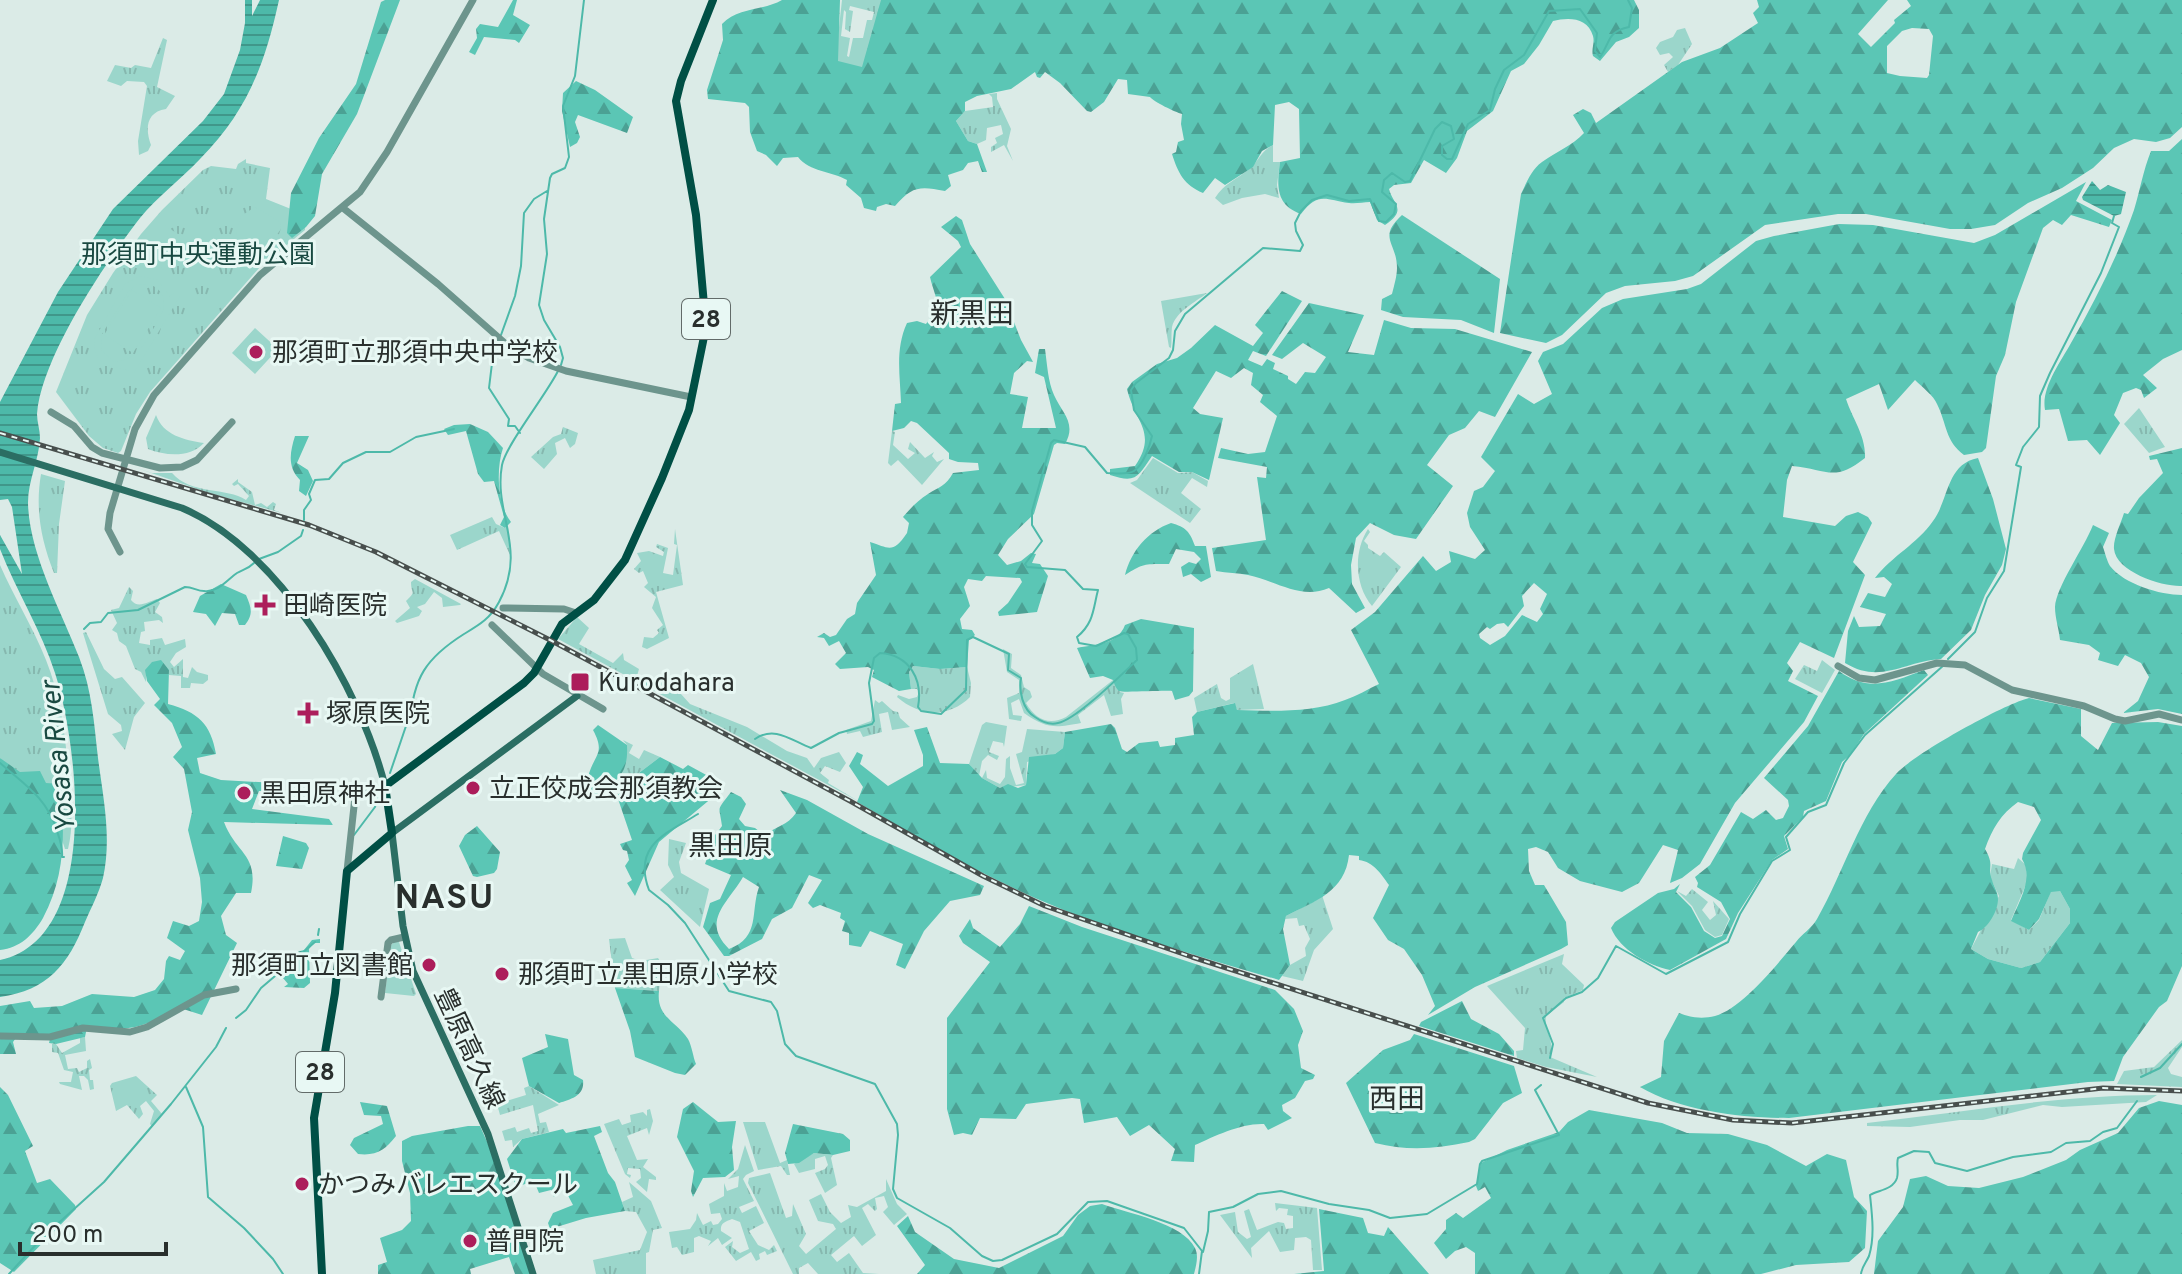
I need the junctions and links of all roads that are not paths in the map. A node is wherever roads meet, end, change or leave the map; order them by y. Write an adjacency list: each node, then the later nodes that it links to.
1 (473, 0): 3 (street)
2 (713, 0): 4 (main road, 28)
3 (343, 208): 4 (street); 8 (street)
4 (691, 397): 12 (main road, 28)
5 (51, 412): 8 (street)
6 (232, 422): 8 (street)
7 (0, 452): 9 (main road)
8 (125, 460): 9 (street)
9 (117, 488): 10 (street); 19 (main road)
10 (120, 552)
11 (503, 608): 12 (street)
12 (576, 613): 15 (main road, 28)
13 (492, 625): 15 (street)
14 (1838, 666): 18 (street)
15 (537, 668): 16 (street); 19 (main road, 28)
16 (577, 696): 17 (street); 20 (main road)
17 (603, 709)
18 (2182, 720)
19 (385, 786): 20 (main road); 21 (street)
20 (392, 833): 21 (main road); 22 (main road, 豊原高久線)
21 (347, 871): 26 (main road, 28)
22 (404, 937): 24 (street); 27 (main road, 豊原高久線)
23 (236, 989): 25 (street)
24 (381, 997)
25 (0, 1036)
26 (322, 1274)
27 (533, 1274)

